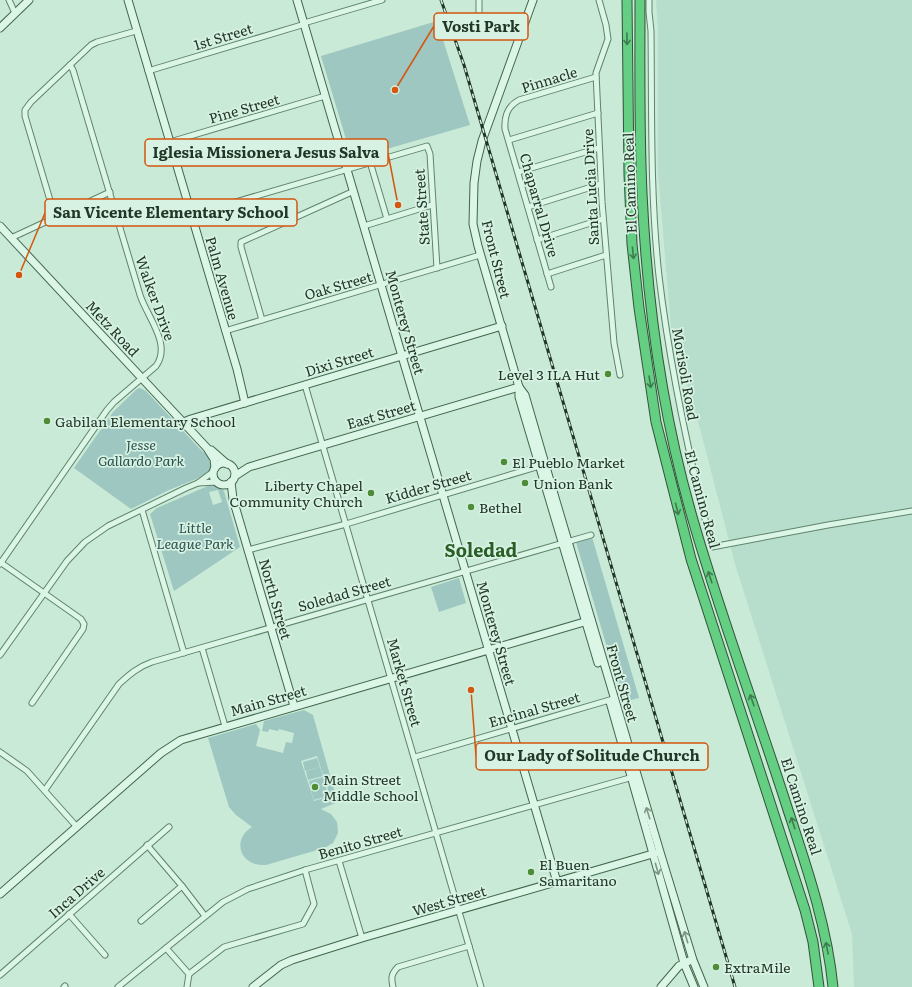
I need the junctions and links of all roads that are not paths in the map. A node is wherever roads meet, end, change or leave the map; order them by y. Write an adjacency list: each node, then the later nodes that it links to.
1 (10, 0): 12 (street)
2 (29, 0): 12 (street)
3 (129, 0): 16 (street, Palm Avenue)
4 (297, 0): 13 (street, Monterey Street)
5 (382, 0): 13 (street, 1st Street)
6 (479, 0): 15 (street)
7 (533, 0): 42 (street, Front Street)
8 (600, 0): 19 (street, Santa Lucia Drive)
9 (627, 0): 126 (highway, El Camino Real, one-way to 126)
10 (640, 0): 127 (highway, El Camino Real, one-way to 10)
11 (649, 0): 70 (street, Morisoli Road)
12 (15, 13): 14 (street)
13 (304, 23): 18 (street, 1st Street); 20 (street, Monterey Street)
14 (0, 28)
15 (480, 29)
16 (136, 31): 17 (street); 18 (street, Palm Avenue)
17 (70, 65): 31 (street, Walker Drive); 35 (street)
18 (148, 71): 24 (street, Palm Avenue)
19 (596, 77): 21 (street, Santa Lucia Drive); 22 (street, Pinnacle)
20 (326, 96): 24 (street, Pine Street); 27 (street, Monterey Street)
21 (598, 113): 23 (street); 25 (street, Santa Lucia Drive)
22 (506, 130): 23 (street, Chaparral Drive)
23 (508, 140): 28 (street, Chaparral Drive)
24 (170, 142): 34 (street, Palm Avenue)
25 (599, 148): 28 (street); 29 (street, Santa Lucia Drive)
26 (370, 162): 27 (street); 32 (street, State Street); 36 (street)
27 (347, 169): 30 (street, Monterey Street); 34 (street)
28 (518, 172): 33 (street, Chaparral Drive)
29 (601, 184): 33 (street); 37 (street, Santa Lucia Drive)
30 (354, 191): 39 (street, Monterey Street); 48 (street)
31 (110, 192): 35 (street); 53 (street, Walker Drive)
32 (432, 205): 36 (street); 44 (street, State Street)
33 (528, 207): 41 (street, Chaparral Drive)
34 (191, 215): 50 (street, Palm Avenue)
35 (55, 217): 40 (street)
36 (387, 218): 39 (street)
37 (603, 219): 41 (street); 43 (street, Santa Lucia Drive)
38 (0, 226): 40 (street, Metz Road)
39 (364, 226): 46 (street, Monterey Street)
40 (11, 238): 53 (street, Metz Road)
41 (537, 240): 45 (street, Chaparral Drive)
42 (480, 255): 44 (street, Oak Street); 49 (street, Front Street)
43 (606, 255): 45 (street); 52 (street, Santa Lucia Drive)
44 (437, 268): 46 (street, Oak Street)
45 (547, 274): 47 (street, Chaparral Drive)
46 (382, 285): 48 (street, Oak Street); 51 (street, Monterey Street)
47 (551, 287)
48 (262, 320): 50 (street, Oak Street)
49 (502, 326): 51 (street, Dixi Street); 55 (street, Front Street)
50 (225, 331): 56 (street, Palm Avenue)
51 (402, 355): 54 (street, Dixi Street); 57 (street, Monterey Street)
52 (620, 375)
53 (143, 378): 58 (street, Metz Road); 75 (street, Walker Drive)
54 (305, 385): 56 (street, Dixi Street); 59 (street, Market Street)
55 (519, 387): 57 (street, East Street); 62 (street, Front Street)
56 (245, 403): 58 (street, Dixi Street)
57 (420, 416): 59 (street, East Street); 68 (street, Monterey Street)
58 (184, 422): 60 (street, Metz Road)
59 (322, 444): 63 (street, East Street); 71 (street, Market Street)
60 (207, 448): 61 (street, Metz Road); 64 (street, Metz Road)
61 (230, 465): 63 (street, East Street); 64 (street); 65 (street)
62 (543, 465): 68 (street, Kidder Street); 73 (street, Front Street)
63 (249, 467): 65 (street, East Street)
64 (215, 469): 66 (street); 67 (street)
65 (230, 481): 66 (street); 74 (street, North Street)
66 (217, 482): 67 (street)
67 (198, 483): 69 (street)
68 (443, 494): 71 (street, Kidder Street); 76 (street, Monterey Street)
69 (142, 510): 77 (street); 83 (street)
70 (912, 511)
71 (346, 524): 74 (street, Kidder Street); 78 (street, Market Street)
72 (590, 534): 73 (street, Soledad Street)
73 (565, 542): 76 (street, Soledad Street); 79 (street, Front Street)
74 (248, 550): 80 (street, North Street)
75 (0, 563): 77 (street)
76 (465, 571): 78 (street, Soledad Street); 82 (street, Monterey Street)
77 (44, 593): 84 (street); 87 (street)
78 (368, 599): 80 (street, Soledad Street); 85 (street, Market Street)
79 (588, 621): 82 (street, Main Street); 86 (street, Front Street)
80 (271, 628): 81 (street, Soledad Street); 88 (street, North Street)
81 (202, 648): 83 (street, Soledad Street); 89 (street)
82 (488, 649): 85 (street, Main Street); 90 (street, Monterey Street)
83 (184, 653): 94 (street, Soledad Street)
84 (0, 655)
85 (391, 678): 88 (street, Main Street); 92 (street, Market Street)
86 (611, 699): 90 (street, Encinal Street); 93 (street, Front Street)
87 (32, 703)
88 (294, 706): 89 (street, Main Street)
89 (225, 726): 96 (street, Main Street)
90 (511, 728): 92 (street, Encinal Street); 95 (street, Monterey Street)
91 (0, 752): 94 (street)
92 (414, 757): 98 (street, Market Street)
93 (634, 777): 95 (street, Benito Street); 100 (street, Front Street)
94 (45, 790): 96 (street)
95 (533, 805): 98 (street, Benito Street); 103 (street, Monterey Street)
96 (77, 827): 105 (street, Main Street)
97 (168, 827): 99 (street, Inca Drive)
98 (437, 833): 101 (street, Benito Street); 106 (street, Market Street)
99 (147, 846): 104 (street); 107 (street, Inca Drive)
100 (656, 853): 103 (street, West Street); 114 (street, Front Street, one-way to 100); 115 (street, Front Street, one-way to 115)
101 (339, 861): 102 (street, Benito Street); 110 (street)
102 (305, 870): 108 (street, Benito Street); 116 (street)
103 (557, 882): 106 (street, West Street)
104 (182, 886): 108 (street); 109 (street)
105 (0, 894)
106 (460, 911): 110 (street, West Street); 111 (street, Market Street)
107 (69, 914): 113 (street); 117 (street, Inca Drive)
108 (205, 916): 112 (street, Benito Street)
109 (141, 921)
110 (362, 938): 120 (street, West Street)
111 (469, 946): 121 (street); 122 (street, Market Street)
112 (166, 948): 116 (street); 118 (street, Benito Street)
113 (105, 955)
114 (693, 960): 115 (street); 125 (street, Front Street)
115 (684, 963): 123 (street); 124 (street, Front Street)
116 (189, 974): 119 (street)
117 (0, 975)
118 (118, 987)
119 (187, 987)
120 (253, 987)
121 (393, 987)
122 (481, 987)
123 (661, 987)
124 (694, 987)
125 (704, 987)
126 (819, 987)
127 (833, 987)

